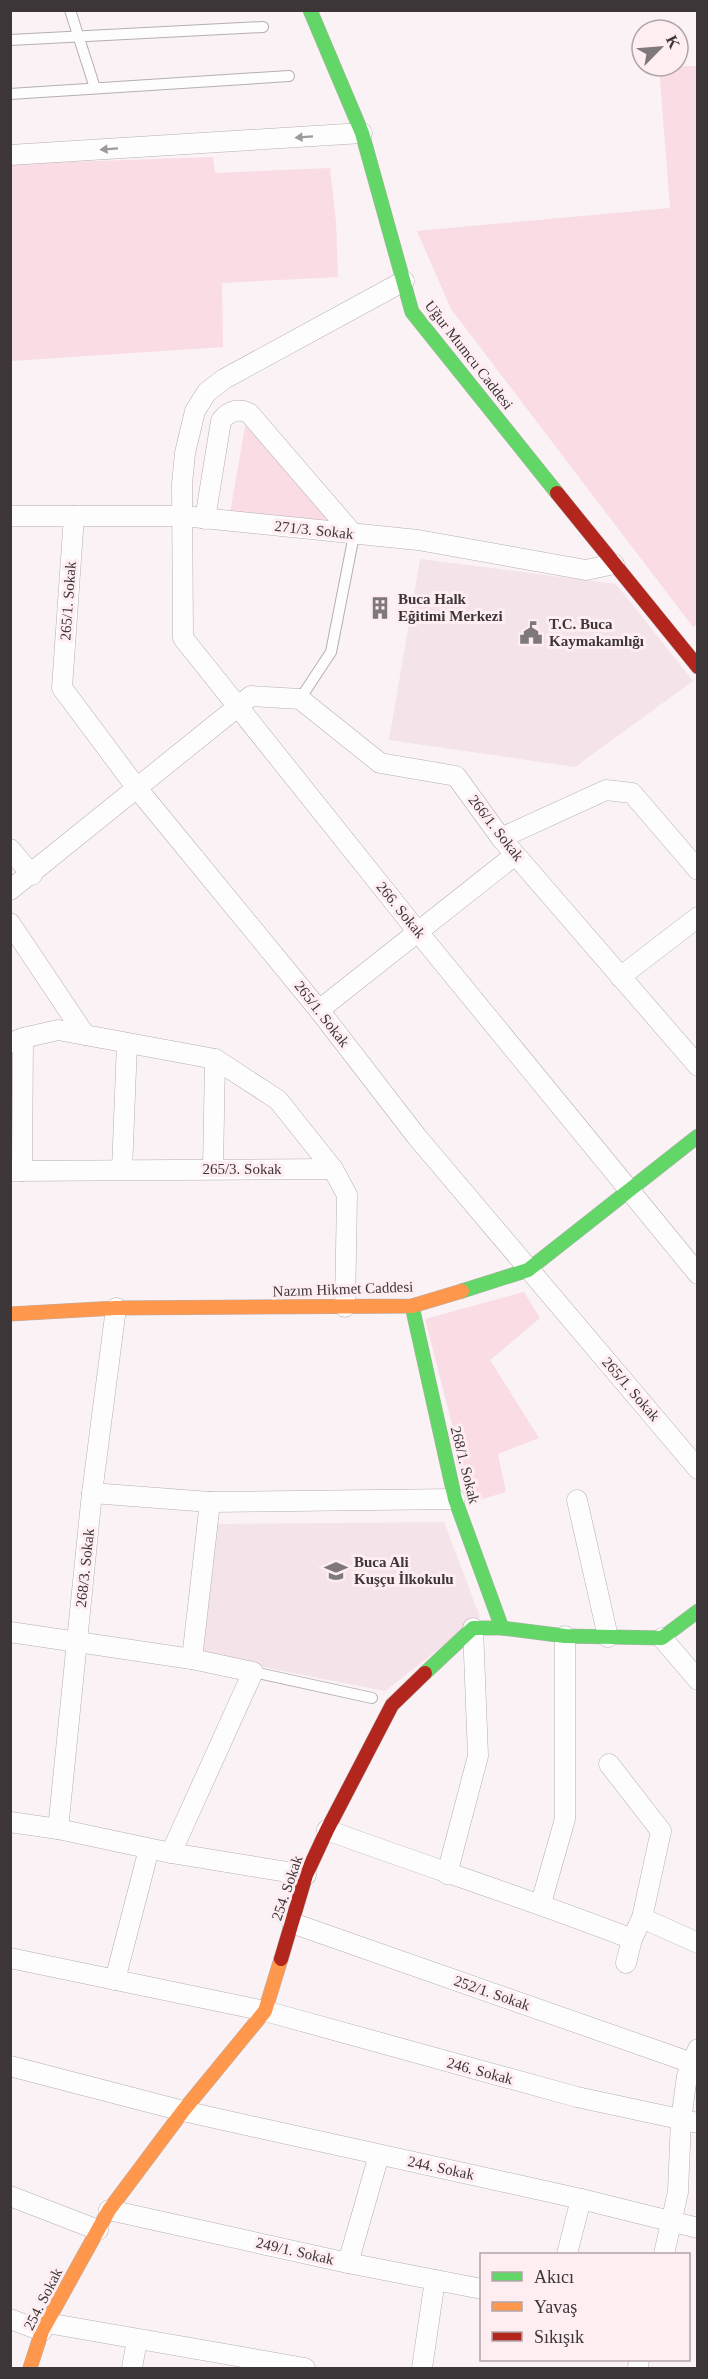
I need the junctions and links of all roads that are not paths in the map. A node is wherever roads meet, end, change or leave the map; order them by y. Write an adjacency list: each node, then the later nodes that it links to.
1 (70, 10): 4 (lane)
2 (310, 10): 9 (main road, Uğur Mumcu Caddesi)
3 (263, 27): 4 (lane)
4 (78, 36): 5 (lane); 7 (lane)
5 (10, 40)
6 (289, 76): 7 (lane)
7 (95, 88): 8 (lane)
8 (10, 94)
9 (362, 133): 10 (street, one-way to 10); 11 (main road, Uğur Mumcu Caddesi)
10 (10, 155)
11 (404, 281): 14 (street, 266. Sokak); 17 (main road, Uğur Mumcu Caddesi)
12 (10, 516): 13 (street, 271/3. Sokak)
13 (74, 516): 14 (street, 271/3. Sokak); 21 (street, 265/1. Sokak)
14 (183, 516): 15 (street, 271/3. Sokak); 20 (street, 266. Sokak)
15 (205, 519): 16 (street, 271/3. Sokak); 16 (street)
16 (354, 535): 17 (street, 271/3. Sokak); 19 (lane)
17 (614, 564): 18 (main road, Uğur Mumcu Caddesi)
18 (698, 667)
19 (300, 699): 20 (street); 22 (street, 266/1. Sokak)
20 (238, 707): 21 (street); 30 (street, 266. Sokak)
21 (136, 787): 26 (street); 32 (street, 265/1. Sokak)
22 (501, 838): 24 (street, 266/1. Sokak); 25 (street)
23 (10, 849): 26 (street)
24 (515, 855): 30 (street); 31 (street, 266/1. Sokak)
25 (698, 870)
26 (32, 875): 27 (street)
27 (10, 890)
28 (698, 917): 31 (street)
29 (10, 923): 33 (street)
30 (418, 932): 32 (street); 43 (street, 266. Sokak)
31 (620, 977): 37 (street, 266/1. Sokak)
32 (319, 1010): 44 (street, 265/1. Sokak)
33 (85, 1035): 34 (street); 35 (street)
34 (16, 1041): 42 (street)
35 (127, 1043): 36 (street); 41 (street)
36 (215, 1059): 39 (street); 40 (street)
37 (698, 1066)
38 (698, 1136): 43 (main road, Nazım Hikmet Caddesi)
39 (213, 1169): 40 (street, 265/3. Sokak); 41 (street, 265/3. Sokak)
40 (333, 1169): 47 (street)
41 (122, 1170): 42 (street, 265/3. Sokak)
42 (16, 1171)
43 (627, 1190): 44 (main road, Nazım Hikmet Caddesi); 45 (street, 266. Sokak)
44 (528, 1270): 46 (main road, Nazım Hikmet Caddesi); 50 (street, 265/1. Sokak)
45 (698, 1274)
46 (412, 1306): 47 (main road, Nazım Hikmet Caddesi); 53 (main road, 268/1. Sokak)
47 (345, 1307): 48 (main road, Nazım Hikmet Caddesi)
48 (116, 1308): 49 (main road, Nazım Hikmet Caddesi); 52 (street, 268/3. Sokak)
49 (10, 1314)
50 (691, 1445): 51 (street, 265/1. Sokak)
51 (698, 1469)
52 (93, 1493): 55 (street); 63 (street, 268/3. Sokak)
53 (455, 1499): 55 (street); 58 (main road, 268/1. Sokak)
54 (577, 1500): 61 (street)
55 (210, 1502): 64 (street)
56 (698, 1611): 62 (main road)
57 (473, 1628): 58 (main road); 71 (main road, 254. Sokak); 74 (street)
58 (502, 1628): 60 (main road)
59 (10, 1632): 63 (street)
60 (566, 1636): 61 (main road); 76 (street)
61 (608, 1637): 62 (main road)
62 (662, 1638): 66 (street)
63 (78, 1642): 64 (street); 70 (street, 268/3. Sokak)
64 (192, 1659): 65 (street)
65 (253, 1672): 67 (lane); 73 (street)
66 (698, 1680)
67 (372, 1698)
68 (609, 1764): 77 (street)
69 (10, 1822): 70 (street)
70 (58, 1829): 72 (street)
71 (327, 1830): 74 (street); 75 (main road, 254. Sokak)
72 (148, 1849): 73 (street); 83 (street)
73 (171, 1853): 75 (street)
74 (447, 1874): 76 (street)
75 (306, 1875): 78 (main road, 254. Sokak)
76 (541, 1903): 79 (street)
77 (642, 1918): 79 (street); 80 (street)
78 (292, 1923): 84 (main road, 254. Sokak); 86 (street, 252/1. Sokak)
79 (632, 1940): 82 (street)
80 (698, 1943)
81 (10, 1958): 83 (street, 246. Sokak)
82 (626, 1963)
83 (115, 1980): 84 (street, 246. Sokak)
84 (265, 2011): 87 (main road, 254. Sokak); 88 (street, 246. Sokak)
85 (10, 2066): 87 (street, 244. Sokak)
86 (693, 2066): 88 (street)
87 (183, 2111): 89 (street, 244. Sokak); 92 (main road, 254. Sokak)
88 (689, 2122): 93 (street)
89 (379, 2155): 91 (street, 244. Sokak); 98 (street)
90 (10, 2196): 95 (street)
91 (581, 2199): 93 (street, 244. Sokak); 96 (street)
92 (109, 2210): 95 (main road, 254. Sokak); 98 (street, 249/1. Sokak)
93 (673, 2223): 94 (street, 244. Sokak); 97 (street)
94 (698, 2228)
95 (98, 2230): 102 (main road, 254. Sokak)
96 (567, 2253)
97 (664, 2253)
98 (348, 2263): 99 (street, 249/1. Sokak)
99 (435, 2280): 100 (street, 249/1. Sokak); 108 (street)
100 (480, 2289)
101 (10, 2319): 102 (street)
102 (44, 2327): 103 (street); 105 (main road, 254. Sokak)
103 (137, 2340): 104 (street); 106 (street)
104 (241, 2363): 107 (street)
105 (30, 2368)
106 (132, 2368)
107 (305, 2368)
108 (422, 2368)

